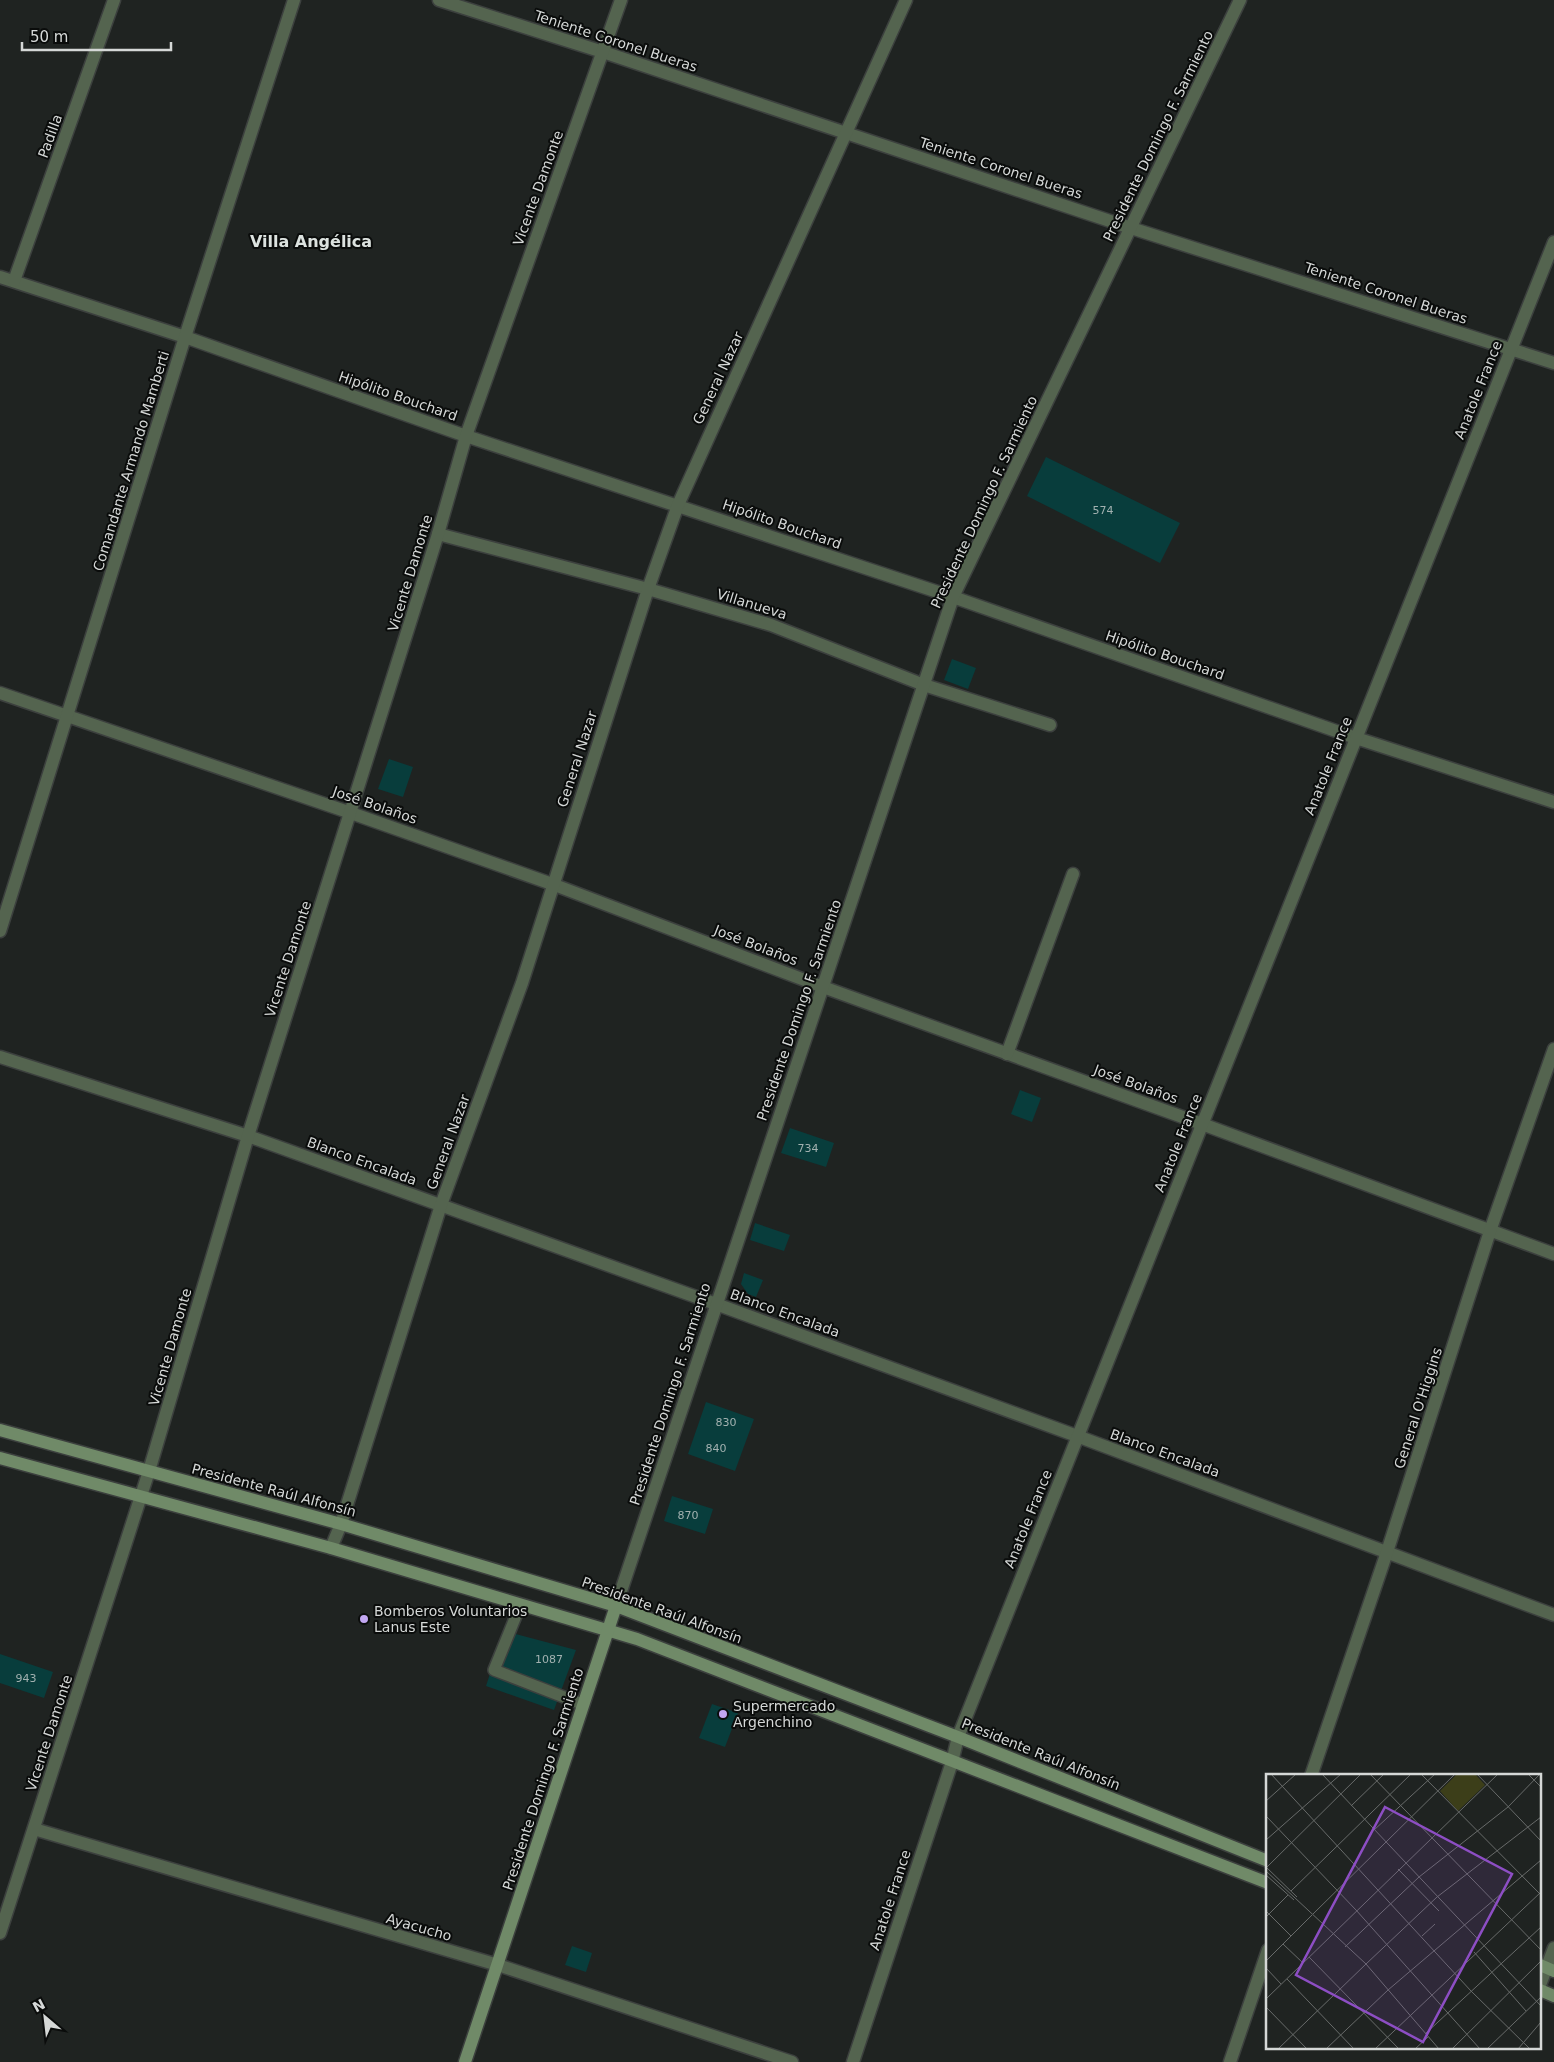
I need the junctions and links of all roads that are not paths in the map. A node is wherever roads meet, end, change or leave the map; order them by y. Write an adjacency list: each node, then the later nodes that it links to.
1 (114, 0): 12 (street, Padilla)
2 (294, 0): 13 (street, Comandante Armando Mamberti)
3 (438, 0): 7 (street, Teniente Coronel Bueras)
4 (621, 0): 7 (street, Vicente Damonte)
5 (906, 0): 8 (street, General Nazar)
6 (1240, 0): 9 (street, Presidente Domingo F. Sarmiento)
7 (603, 52): 8 (street, Teniente Coronel Bueras); 16 (street, Vicente Damonte)
8 (847, 133): 9 (street, Teniente Coronel Bueras); 17 (street, General Nazar)
9 (1130, 228): 14 (street, Teniente Coronel Bueras); 20 (street, Presidente Domingo F. Sarmiento)
10 (1554, 242): 14 (street, Anatole France)
11 (0, 277): 12 (street, Hipólito Bouchard)
12 (14, 281): 13 (street, Hipólito Bouchard)
13 (185, 338): 16 (street, Hipólito Bouchard); 23 (street, Comandante Armando Mamberti)
14 (1511, 349): 15 (street, Teniente Coronel Bueras); 25 (street, Anatole France)
15 (1554, 363)
16 (466, 436): 17 (street, Hipólito Bouchard); 18 (street, Vicente Damonte)
17 (678, 504): 19 (street, General Nazar); 20 (street, Hipólito Bouchard)
18 (438, 534): 19 (street, Villanueva); 27 (street, Vicente Damonte)
19 (648, 589): 21 (street, Villanueva); 29 (street, General Nazar)
20 (953, 597): 21 (street, Presidente Domingo F. Sarmiento); 25 (street, Hipólito Bouchard)
21 (924, 684): 24 (street, Villanueva); 31 (street, Presidente Domingo F. Sarmiento)
22 (0, 693): 23 (street, José Bolaños)
23 (67, 715): 27 (street, José Bolaños); 30 (street, Comandante Armando Mamberti)
24 (1050, 725)
25 (1356, 738): 26 (street, Hipólito Bouchard); 35 (street, Anatole France)
26 (1554, 802)
27 (351, 813): 29 (street, José Bolaños); 36 (street, Vicente Damonte)
28 (1073, 874): 33 (street)
29 (552, 884): 31 (street, José Bolaños); 37 (street, General Nazar)
30 (0, 932)
31 (823, 987): 33 (street, José Bolaños); 40 (street, Presidente Domingo F. Sarmiento)
32 (1554, 1049): 38 (street, General O'Higgins)
33 (1007, 1054): 35 (street, José Bolaños)
34 (0, 1057): 36 (street, Blanco Encalada)
35 (1202, 1124): 38 (street, José Bolaños); 42 (street, Anatole France)
36 (248, 1136): 37 (street, Blanco Encalada); 44 (street, Vicente Damonte)
37 (441, 1205): 40 (street, Blanco Encalada); 46 (street, General Nazar)
38 (1490, 1230): 39 (street, José Bolaños); 48 (street, General O'Higgins)
39 (1554, 1254)
40 (716, 1304): 42 (street, Blanco Encalada); 50 (street, Presidente Domingo F. Sarmiento)
41 (0, 1430): 44 (main road, Presidente Raúl Alfonsín)
42 (1077, 1436): 48 (street, Blanco Encalada); 54 (street, Anatole France)
43 (0, 1458): 45 (main road)
44 (150, 1472): 45 (street, Vicente Damonte); 46 (main road, Presidente Raúl Alfonsín)
45 (141, 1496): 47 (main road); 57 (street, Vicente Damonte)
46 (341, 1524): 47 (street, General Nazar); 50 (main road, Presidente Raúl Alfonsín)
47 (331, 1548): 49 (main road)
48 (1387, 1552): 51 (street, Blanco Encalada); 56 (street, General O'Higgins)
49 (520, 1606): 52 (main road); 53 (lane)
50 (616, 1606): 52 (main road, Presidente Domingo F. Sarmiento); 54 (main road, Presidente Raúl Alfonsín)
51 (1554, 1615)
52 (608, 1630): 53 (main road, Presidente Domingo F. Sarmiento); 55 (main road)
53 (582, 1704): 64 (main road, Presidente Domingo F. Sarmiento)
54 (958, 1738): 55 (street, Anatole France); 58 (main road, Presidente Raúl Alfonsín)
55 (952, 1762): 59 (main road); 71 (street, Anatole France)
56 (1312, 1774)
57 (34, 1830): 60 (street, Vicente Damonte); 64 (street, Ayacucho)
58 (1266, 1860)
59 (1266, 1882)
60 (2, 1920): 61 (street, Vicente Damonte)
61 (0, 1933)
62 (1554, 1948): 65 (street)
63 (1266, 1956): 72 (street)
64 (498, 1965): 69 (main road, Presidente Domingo F. Sarmiento); 70 (street, Ayacucho)
65 (1547, 1968): 66 (street)
66 (1542, 1980)
67 (1542, 1991): 68 (main road)
68 (1554, 1996)
69 (465, 2062)
70 (792, 2062)
71 (853, 2062)
72 (1230, 2062)

